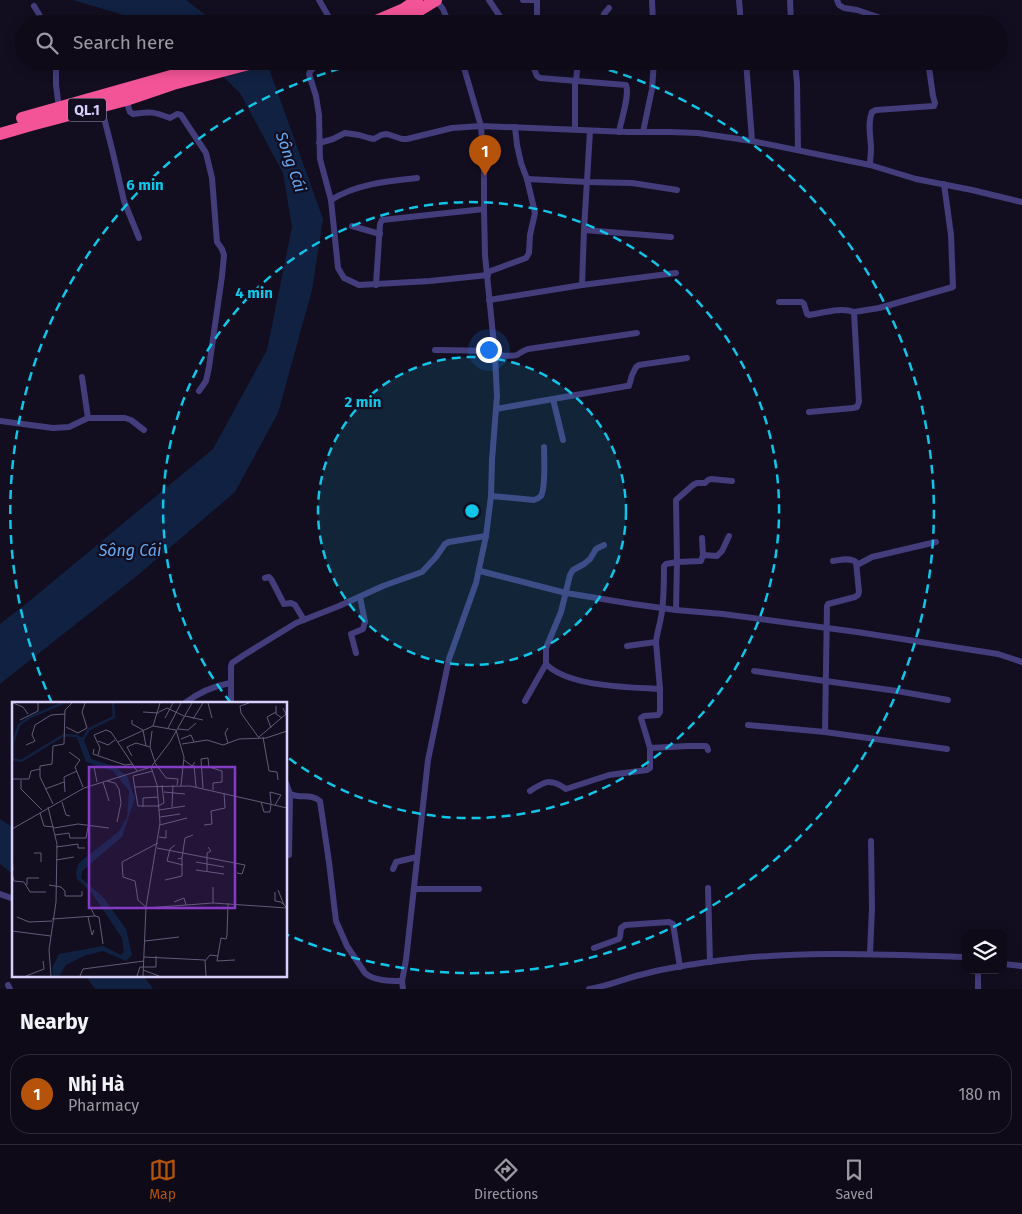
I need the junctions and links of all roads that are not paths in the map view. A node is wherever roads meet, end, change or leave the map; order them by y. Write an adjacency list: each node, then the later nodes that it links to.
1 (319, 0): 14 (street)
2 (417, 0): 15 (highway)
3 (436, 0): 16 (highway); 17 (street)
4 (491, 0): 18 (street)
5 (523, 0): 6 (street)
6 (536, 0): 19 (street)
7 (652, 0): 21 (street)
8 (739, 0): 22 (street)
9 (790, 0): 23 (street)
10 (837, 0): 24 (street)
11 (34, 6): 13 (street)
12 (609, 8): 20 (street)
13 (40, 15)
14 (328, 15)
15 (390, 15)
16 (411, 15)
17 (445, 15)
18 (500, 15)
19 (537, 15)
20 (604, 15)
21 (653, 15)
22 (740, 15)
23 (791, 15)
24 (873, 15)
25 (56, 70): 40 (street)
26 (199, 70): 36 (highway, QL.1)
27 (218, 70): 36 (highway, QL.1)
28 (311, 70): 50 (street)
29 (465, 70): 42 (street)
30 (535, 70): 37 (street)
31 (577, 70): 37 (street)
32 (653, 70): 47 (street)
33 (747, 70): 49 (street)
34 (796, 70): 51 (street)
35 (929, 70): 52 (street)
36 (172, 80): 38 (highway, QL.1); 40 (highway, QL.1)
37 (575, 81): 44 (street); 46 (street)
38 (126, 100): 39 (highway, QL.1); 78 (street)
39 (101, 106): 48 (highway, QL.1); 65 (street)
40 (59, 108): 41 (highway, QL.1)
41 (0, 126)
42 (481, 126): 43 (street); 50 (street); 60 (street)
43 (515, 127): 44 (street); 54 (street)
44 (575, 129): 45 (street)
45 (590, 131): 46 (street); 55 (street)
46 (619, 132): 47 (street)
47 (643, 132): 49 (street)
48 (0, 134)
49 (752, 141): 51 (street)
50 (319, 143): 58 (street)
51 (798, 150): 52 (street)
52 (870, 165): 56 (street)
53 (416, 178): 58 (street)
54 (527, 179): 55 (street); 67 (street)
55 (587, 182): 57 (street); 62 (street)
56 (944, 184): 59 (street); 72 (street)
57 (677, 190)
58 (332, 200): 68 (street)
59 (1022, 202)
60 (484, 209): 63 (street); 67 (street)
61 (352, 226): 63 (street)
62 (584, 230): 64 (street); 69 (street)
63 (380, 234): 68 (street)
64 (671, 236)
65 (139, 238)
66 (676, 273): 69 (street)
67 (488, 274): 68 (street); 70 (street)
68 (376, 285)
69 (582, 285): 70 (street)
70 (489, 300): 75 (street)
71 (779, 302): 72 (street)
72 (854, 312): 81 (street)
73 (637, 333): 75 (street)
74 (436, 350): 75 (street)
75 (495, 353): 80 (street)
76 (687, 358): 79 (street)
77 (82, 376): 82 (street)
78 (199, 391)
79 (553, 399): 80 (street); 85 (street)
80 (496, 409): 88 (street)
81 (808, 412)
82 (88, 418): 83 (street); 84 (street)
83 (0, 422)
84 (144, 430)
85 (563, 440)
86 (544, 447): 88 (street)
87 (732, 481): 96 (street)
88 (491, 496): 89 (street)
89 (486, 536): 98 (street); 101 (street)
90 (729, 536): 94 (street)
91 (702, 538): 94 (street)
92 (936, 542): 97 (street)
93 (604, 545): 100 (street)
94 (703, 555): 96 (street)
95 (833, 561): 97 (street)
96 (677, 562): 102 (street); 103 (street)
97 (856, 565): 105 (street)
98 (480, 571): 100 (street); 129 (street)
99 (265, 578): 104 (street)
100 (566, 593): 102 (street); 110 (street)
101 (360, 596): 104 (street); 108 (street)
102 (663, 609): 103 (street); 106 (street)
103 (676, 610): 105 (street)
104 (304, 620): 113 (street)
105 (827, 628): 109 (street); 112 (street)
106 (656, 642): 107 (street); 114 (street)
107 (627, 646)
108 (356, 653)
109 (1022, 662)
110 (546, 664): 114 (street); 116 (street)
111 (754, 671): 112 (street)
112 (826, 682): 115 (street); 120 (street)
113 (230, 683): 117 (street); 118 (street)
114 (660, 689): 121 (street)
115 (948, 700)
116 (525, 701)
117 (186, 702)
118 (231, 702)
119 (748, 725): 120 (street)
120 (825, 732): 122 (street)
121 (650, 748): 123 (street); 125 (street)
122 (947, 749)
123 (708, 750)
124 (288, 788): 126 (street)
125 (530, 791)
126 (290, 794): 128 (street); 144 (street)
127 (871, 841): 137 (street)
128 (289, 855)
129 (418, 857): 130 (street); 133 (street)
130 (393, 869)
131 (708, 888): 139 (street)
132 (479, 889): 133 (street)
133 (414, 890): 144 (street)
134 (0, 894): 135 (street)
135 (12, 898)
136 (594, 948): 142 (street)
137 (870, 953): 138 (street); 139 (street)
138 (962, 957)
139 (710, 962): 142 (street)
140 (1007, 964): 141 (street)
141 (1022, 966)
142 (680, 967): 146 (street)
143 (978, 974): 147 (street)
144 (402, 981): 145 (street)
145 (403, 989)
146 (589, 989)
147 (978, 989)

